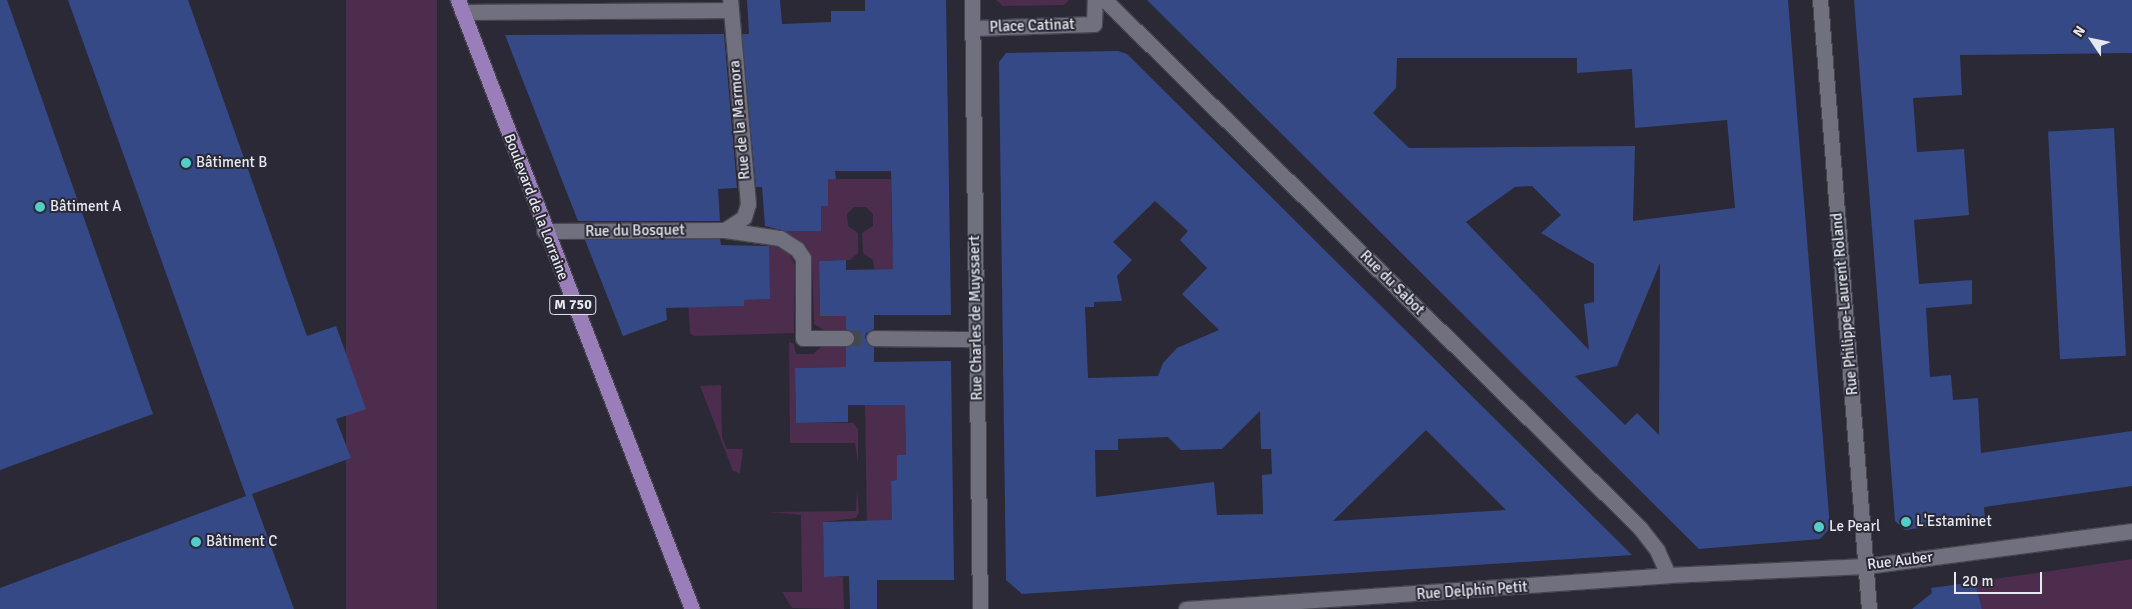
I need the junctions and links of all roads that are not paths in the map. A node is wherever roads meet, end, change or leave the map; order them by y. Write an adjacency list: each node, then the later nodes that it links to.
1 (972, 0): 7 (street, Place Catinat)
2 (1095, 0): 7 (street, Place Catinat)
3 (1105, 0): 15 (street, Rue du Sabot)
4 (1820, 0): 14 (street, Rue Philippe-Laurent Roland)
5 (730, 5): 6 (street); 8 (street, Rue de la Marmora)
6 (460, 6): 9 (main road, Boulevard de la Lorraine / M 750)
7 (974, 28): 12 (street, Rue Charles de Muyssaert)
8 (725, 230): 9 (street, Rue du Bosquet); 10 (street, Rue du Bosquet)
9 (544, 231): 16 (main road, Boulevard de la Lorraine / M 750)
10 (846, 338)
11 (874, 338): 12 (street)
12 (976, 339): 17 (street, Rue Charles de Muyssaert)
13 (2132, 531): 14 (street, Rue Auber)
14 (1866, 566): 15 (street, Rue Auber); 19 (street, Rue Philippe-Laurent Roland)
15 (1668, 575): 18 (street, Rue Delphin Petit)
16 (692, 609)
17 (980, 609)
18 (1186, 609)
19 (1869, 609)

